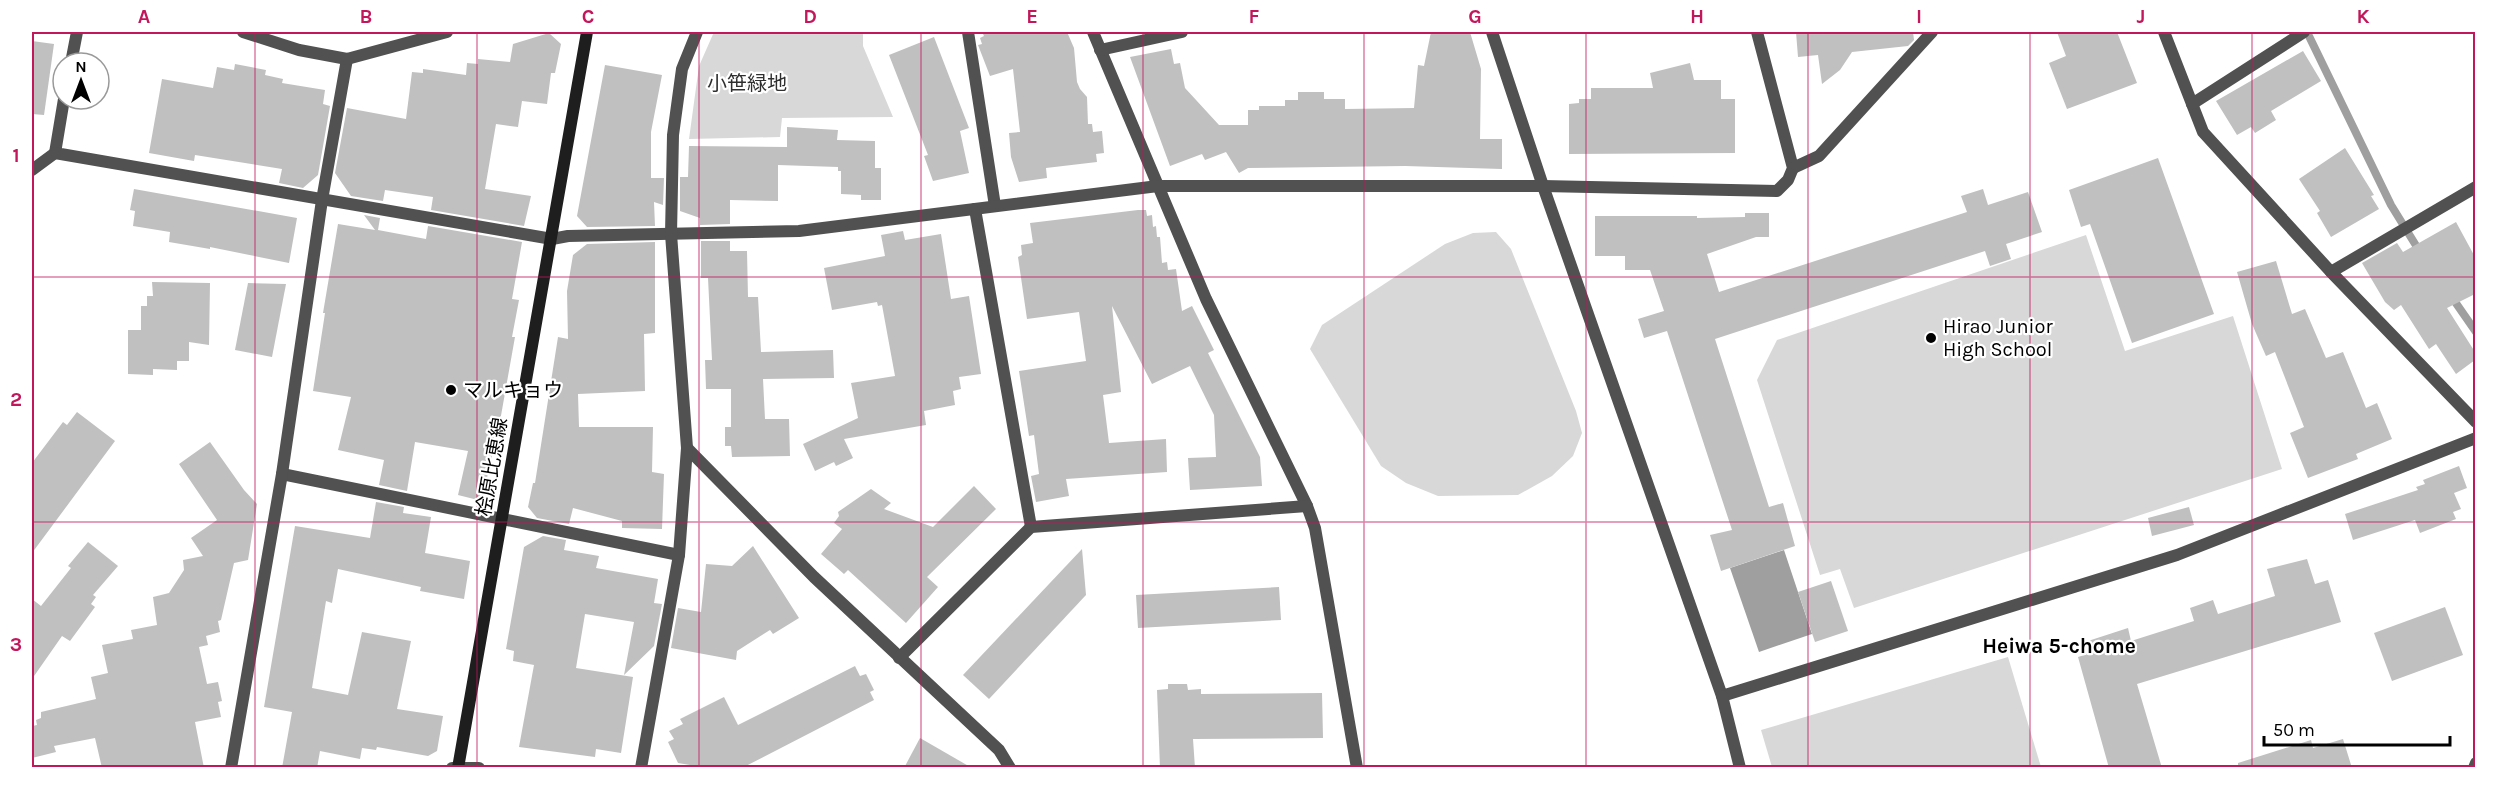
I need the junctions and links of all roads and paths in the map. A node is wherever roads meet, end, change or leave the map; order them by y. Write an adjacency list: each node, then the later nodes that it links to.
1 (77, 32): 15 (street)
2 (243, 32): 16 (street)
3 (447, 32): 16 (street)
4 (587, 32): 29 (main road, 桧原比恵線)
5 (697, 32): 28 (street)
6 (968, 32): 26 (street)
7 (1093, 32): 14 (street)
8 (1182, 32): 14 (street)
9 (1492, 32): 23 (street)
10 (1756, 32): 20 (street)
11 (1932, 32): 20 (street)
12 (2164, 32): 17 (street)
13 (2304, 32): 17 (street)
14 (1100, 50): 22 (street)
15 (73, 51)
16 (347, 59): 25 (street)
17 (2192, 104): 30 (street)
18 (62, 111): 19 (street)
19 (55, 153): 21 (street); 25 (street)
20 (1793, 168): 23 (street)
21 (32, 170)
22 (1158, 186): 23 (street); 26 (street); 35 (street)
23 (1543, 186): 40 (street)
24 (2475, 187): 30 (street)
25 (322, 200): 29 (street); 34 (street)
26 (995, 206): 27 (street)
27 (975, 209): 28 (street); 37 (street)
28 (671, 234): 29 (street); 33 (street)
29 (552, 239): 36 (main road, 桧原比恵線)
30 (2331, 272): 31 (street)
31 (2475, 422)
32 (2475, 438): 40 (street)
33 (687, 448): 38 (street); 39 (street)
34 (282, 474): 36 (street); 42 (street)
35 (1307, 506): 37 (street); 46 (street)
36 (502, 517): 38 (street); 41 (main road, 桧原比恵線)
37 (1031, 527): 39 (street)
38 (679, 555): 44 (street)
39 (899, 658): 45 (street)
40 (1722, 696): 47 (street)
41 (456, 767): 43 (street)
42 (231, 768)
43 (479, 768)
44 (641, 768)
45 (1010, 768)
46 (1357, 768)
47 (1740, 768)

